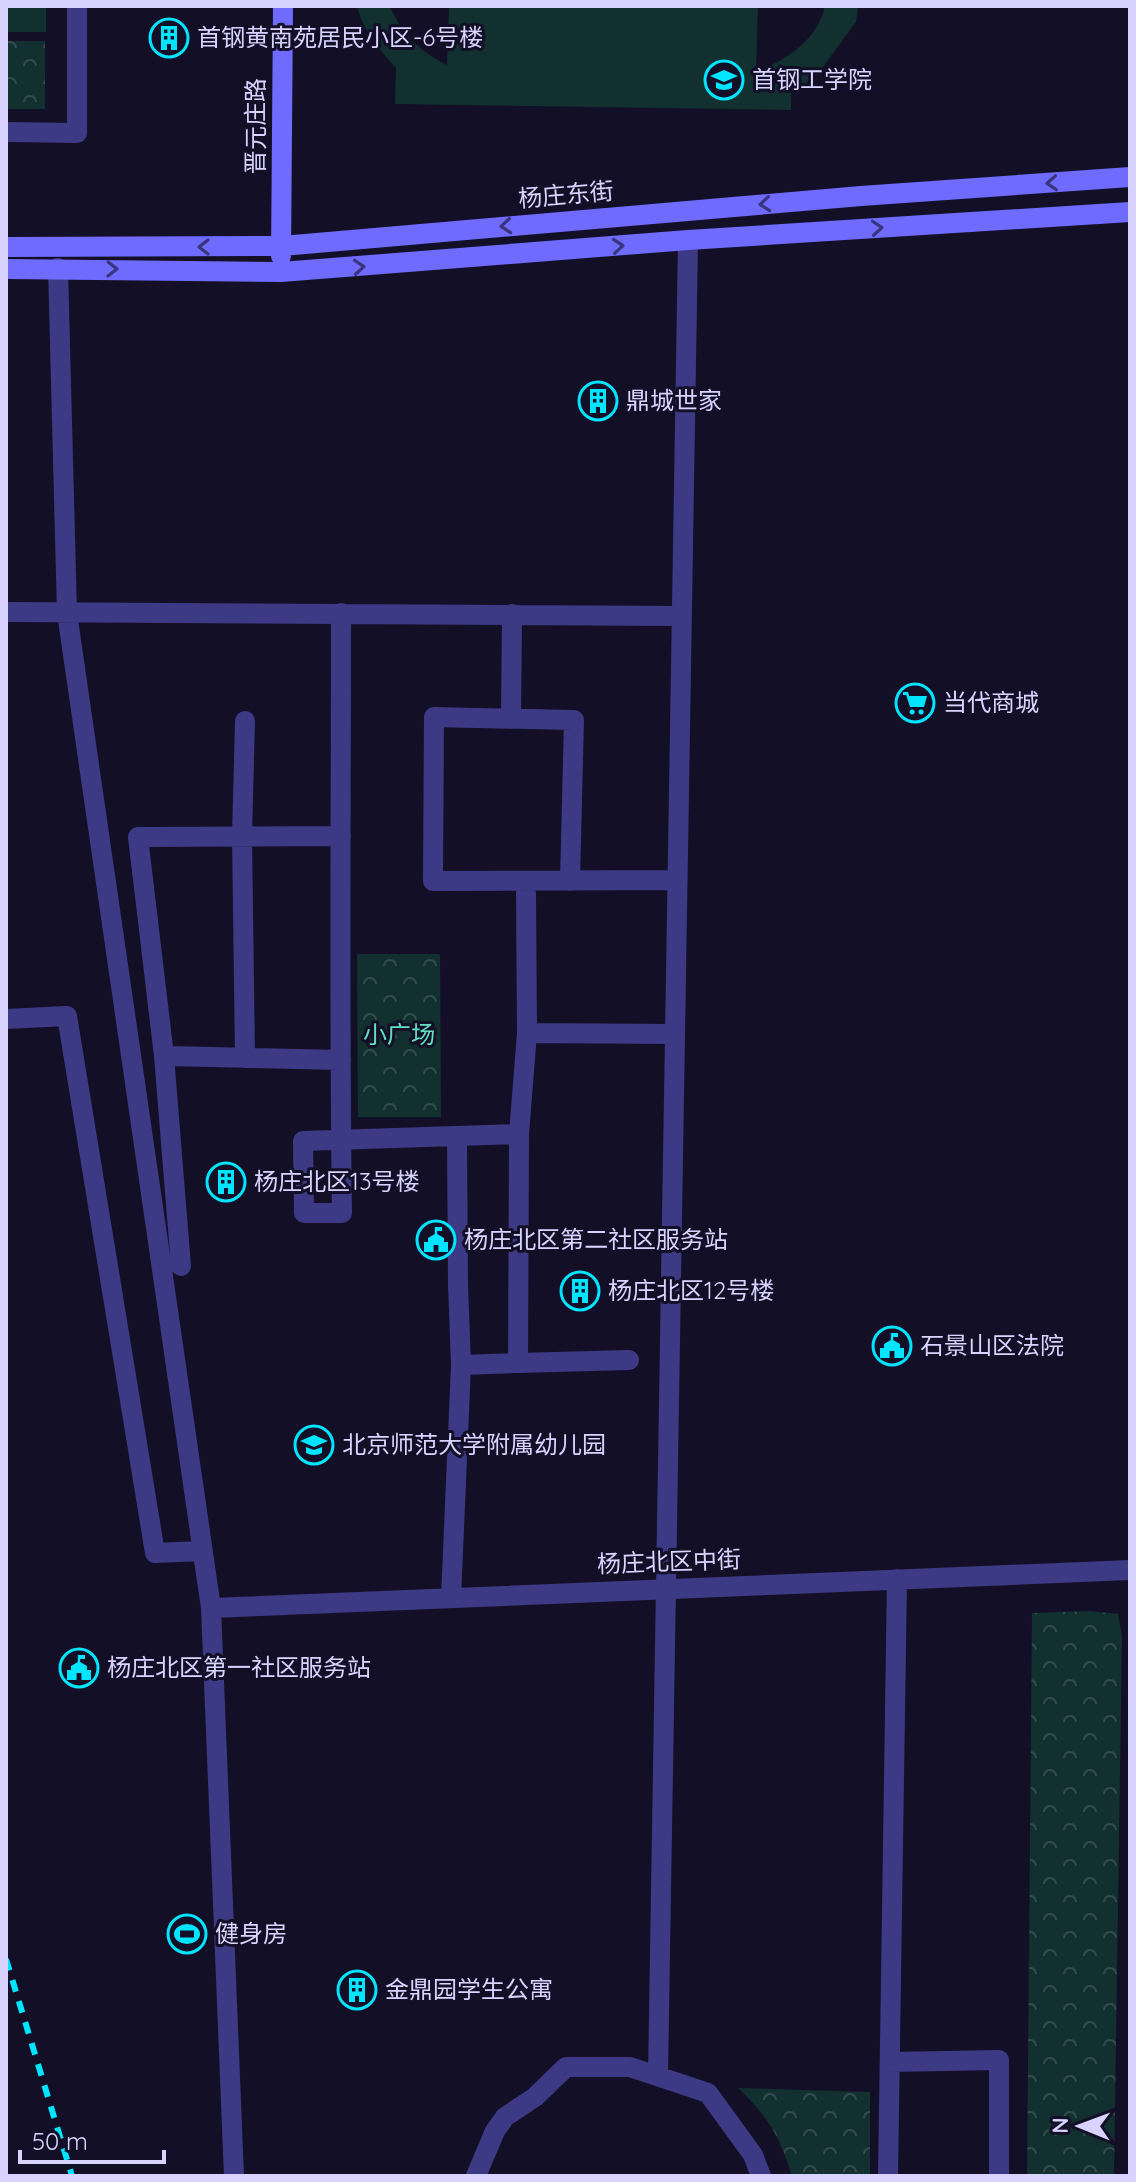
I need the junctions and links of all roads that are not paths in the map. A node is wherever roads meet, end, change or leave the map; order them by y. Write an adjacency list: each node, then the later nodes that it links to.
1 (77, 6): 3 (street)
2 (283, 6): 7 (main road, 晋元庄路)
3 (6, 132)
4 (1130, 177): 7 (main road, 杨庄东街, one-way to 7)
5 (1130, 212): 6 (main road, one-way to 5)
6 (688, 240): 11 (main road, one-way to 6); 16 (street)
7 (282, 246): 8 (main road, 杨庄东街, one-way to 8); 11 (main road, 晋元庄路)
8 (6, 247)
9 (58, 268): 10 (main road); 11 (main road, one-way to 11); 13 (street)
10 (6, 269)
11 (281, 272)
12 (6, 612): 13 (street)
13 (67, 613): 14 (street); 36 (street)
14 (341, 613): 15 (street); 20 (street)
15 (512, 614): 16 (street); 17 (street)
16 (682, 616): 21 (street)
17 (511, 719): 22 (street); 22 (street)
18 (245, 721): 19 (street)
19 (242, 836): 20 (street); 27 (street); 28 (street)
20 (341, 836): 29 (street)
21 (677, 880): 22 (street); 26 (street)
22 (570, 881)
23 (526, 893): 25 (street)
24 (6, 1019): 36 (street)
25 (527, 1033): 26 (street); 30 (street)
26 (675, 1034): 39 (street)
27 (164, 1056): 28 (street); 32 (street)
28 (245, 1058): 29 (street)
29 (341, 1060): 31 (street)
30 (519, 1134): 31 (street); 34 (street)
31 (457, 1136): 35 (street)
32 (181, 1266)
33 (629, 1360): 34 (street)
34 (518, 1363): 35 (street)
35 (461, 1365): 40 (street)
36 (202, 1551): 41 (street)
37 (1130, 1570): 38 (street, 杨庄北区中街)
38 (897, 1579): 39 (street, 杨庄北区中街); 42 (street)
39 (666, 1588): 40 (street, 杨庄北区中街); 43 (street)
40 (451, 1598): 41 (street, 杨庄北区中街)
41 (211, 1608): 44 (street)
42 (890, 2062): 47 (street); 48 (street)
43 (658, 2075): 45 (street); 46 (street)
44 (234, 2176)
45 (476, 2176)
46 (761, 2176)
47 (888, 2176)
48 (999, 2176)

